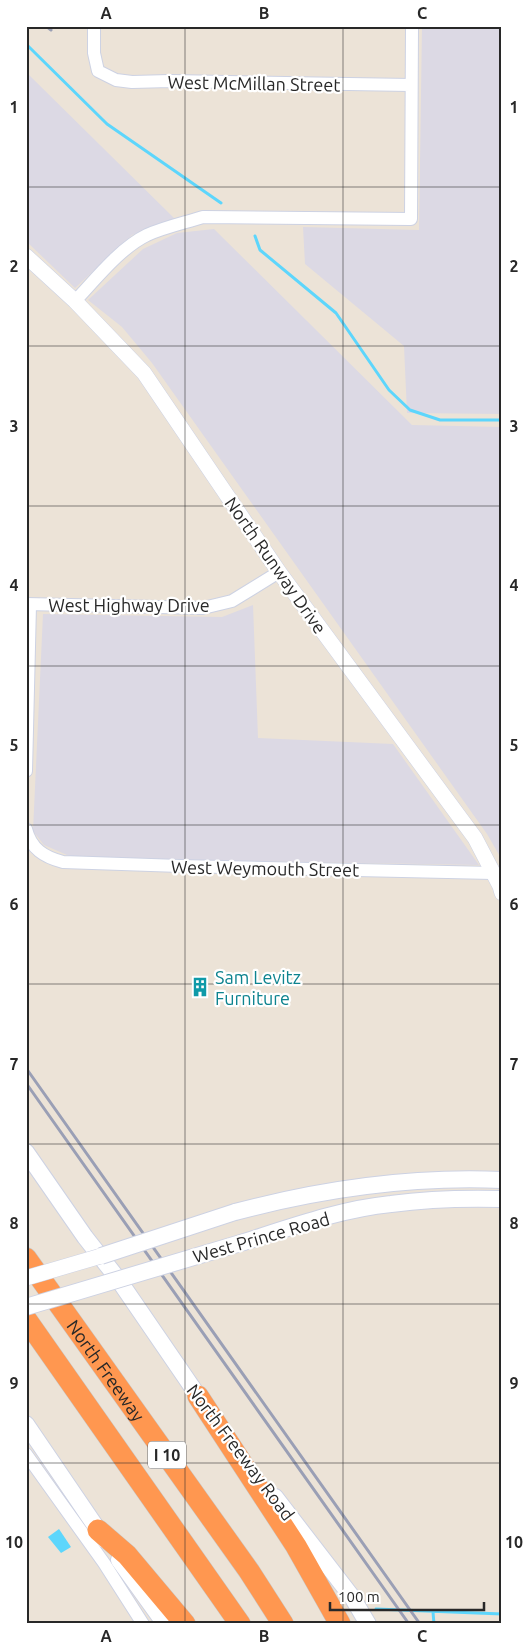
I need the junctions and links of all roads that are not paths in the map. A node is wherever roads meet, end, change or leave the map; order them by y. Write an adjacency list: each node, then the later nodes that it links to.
1 (94, 26): 3 (street, West McMillan Street)
2 (412, 26): 3 (street)
3 (411, 85): 5 (street)
4 (26, 256): 5 (street, North Runway Drive)
5 (75, 301): 6 (street, North Runway Drive)
6 (279, 572): 7 (street, West Highway Drive); 10 (street, North Runway Drive)
7 (28, 605): 8 (street)
8 (26, 770)
9 (26, 830): 10 (street, West Weymouth Street)
10 (493, 873): 11 (street, North Runway Drive)
11 (502, 893)
12 (26, 1152): 15 (main road, North Freeway Road)
13 (502, 1180): 15 (main road, West Prince Road, bridge)
14 (502, 1198): 18 (main road, West Prince Road, bridge)
15 (101, 1256): 17 (street, West Prince Road, bridge); 18 (main road, North Freeway Road)
16 (26, 1258): 29 (highway, North Freeway / I 10)
17 (26, 1278)
18 (118, 1279): 19 (main road, West Prince Road, bridge); 21 (main road, North Freeway Road)
19 (26, 1307)
20 (26, 1319): 28 (highway, North Freeway / I 10)
21 (198, 1396): 30 (highway); 31 (main road, North Freeway Road)
22 (26, 1424): 24 (main road)
23 (26, 1454): 25 (street)
24 (98, 1530): 26 (main road); 27 (highway)
25 (143, 1624)
26 (165, 1624)
27 (185, 1624)
28 (240, 1624)
29 (283, 1624)
30 (340, 1624)
31 (368, 1624)

